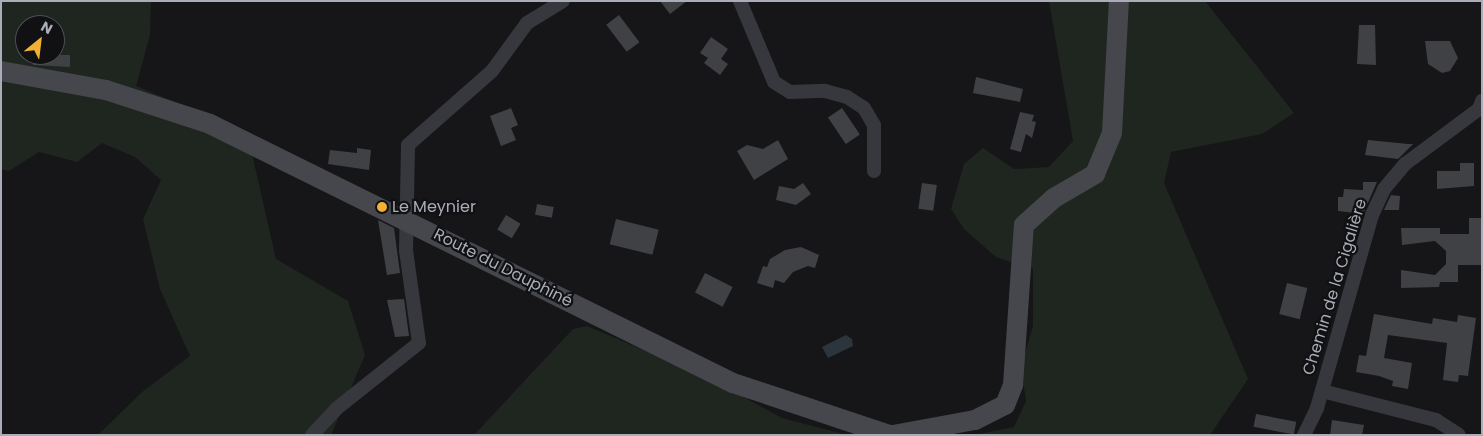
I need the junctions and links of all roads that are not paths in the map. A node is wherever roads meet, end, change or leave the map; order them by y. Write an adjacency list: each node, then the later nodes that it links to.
1 (563, 1): 7 (street)
2 (740, 1): 6 (street)
3 (1119, 1): 10 (street, Route du Dauphiné)
4 (1, 71): 7 (street, Route du Dauphiné)
5 (1482, 101): 8 (street, Chemin de la Cigalière)
6 (874, 171)
7 (404, 218): 9 (street); 10 (street, Route du Dauphiné)
8 (1322, 391): 11 (street, Chemin de la Cigalière); 12 (street)
9 (312, 435)
10 (891, 435)
11 (1304, 435)
12 (1459, 435)

